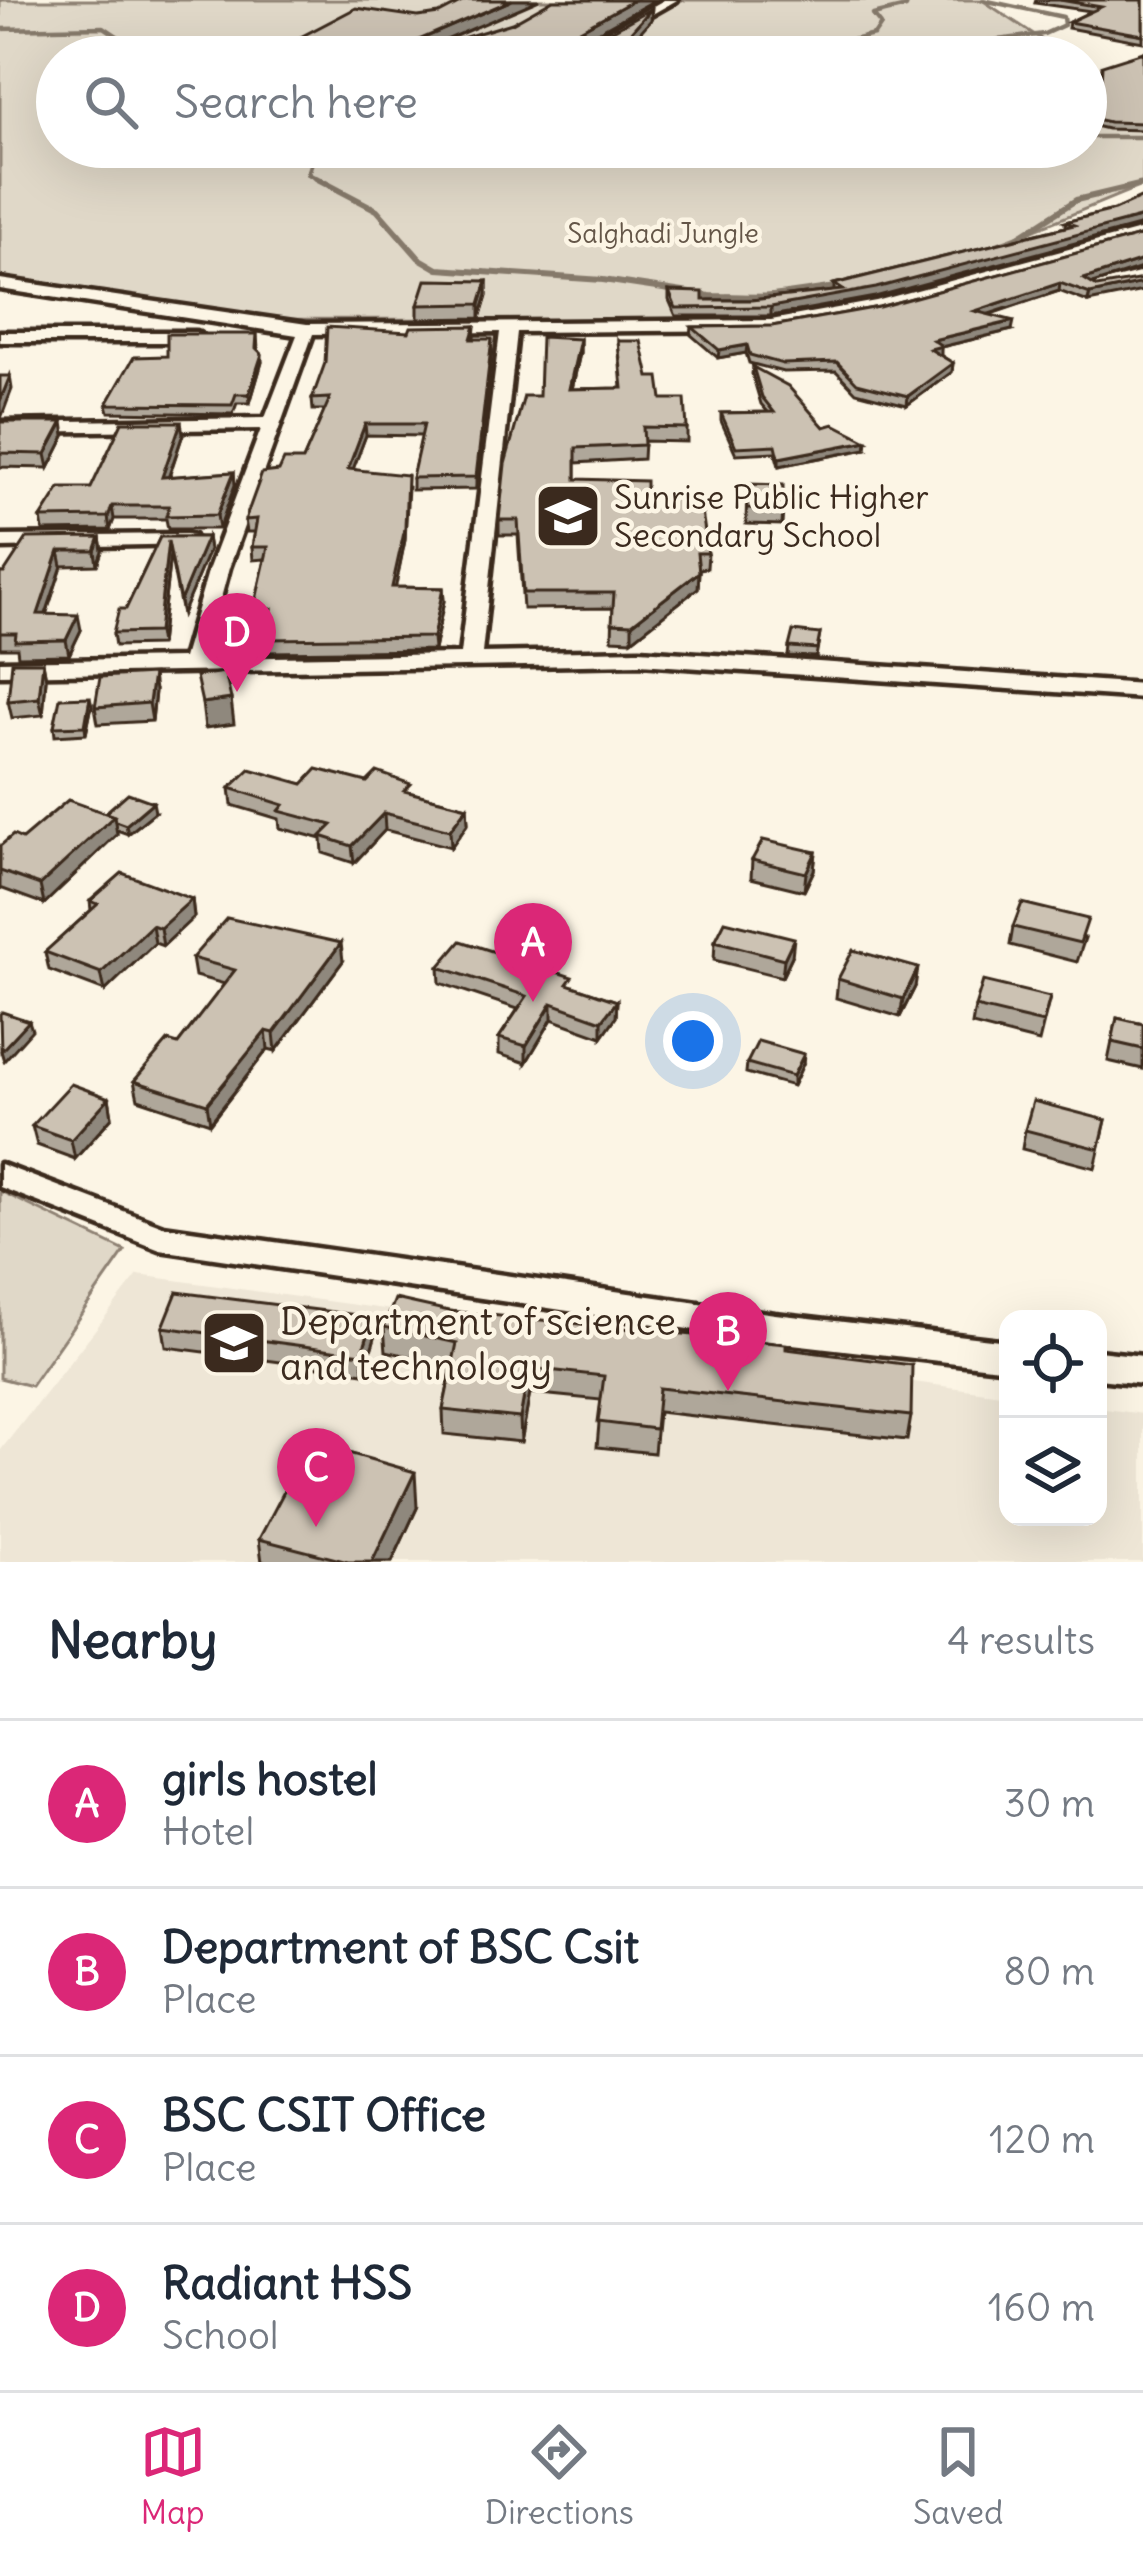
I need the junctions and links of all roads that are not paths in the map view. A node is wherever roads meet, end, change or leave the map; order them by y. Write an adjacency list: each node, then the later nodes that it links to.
1 (672, 0): 2 (street)
2 (606, 36)
3 (1143, 233): 7 (street)
4 (1143, 277): 6 (street)
5 (0, 284): 8 (street)
6 (1095, 286)
7 (508, 327): 8 (street); 14 (street)
8 (307, 329): 9 (street); 10 (street)
9 (0, 337)
10 (275, 423): 11 (street); 12 (street)
11 (0, 427)
12 (231, 539): 13 (street); 15 (street)
13 (0, 542)
14 (470, 661): 15 (street); 17 (street)
15 (191, 667): 16 (street)
16 (0, 668)
17 (1143, 691)
18 (0, 1175): 19 (street)
19 (999, 1354)
20 (1107, 1366): 21 (street)
21 (1143, 1370)

